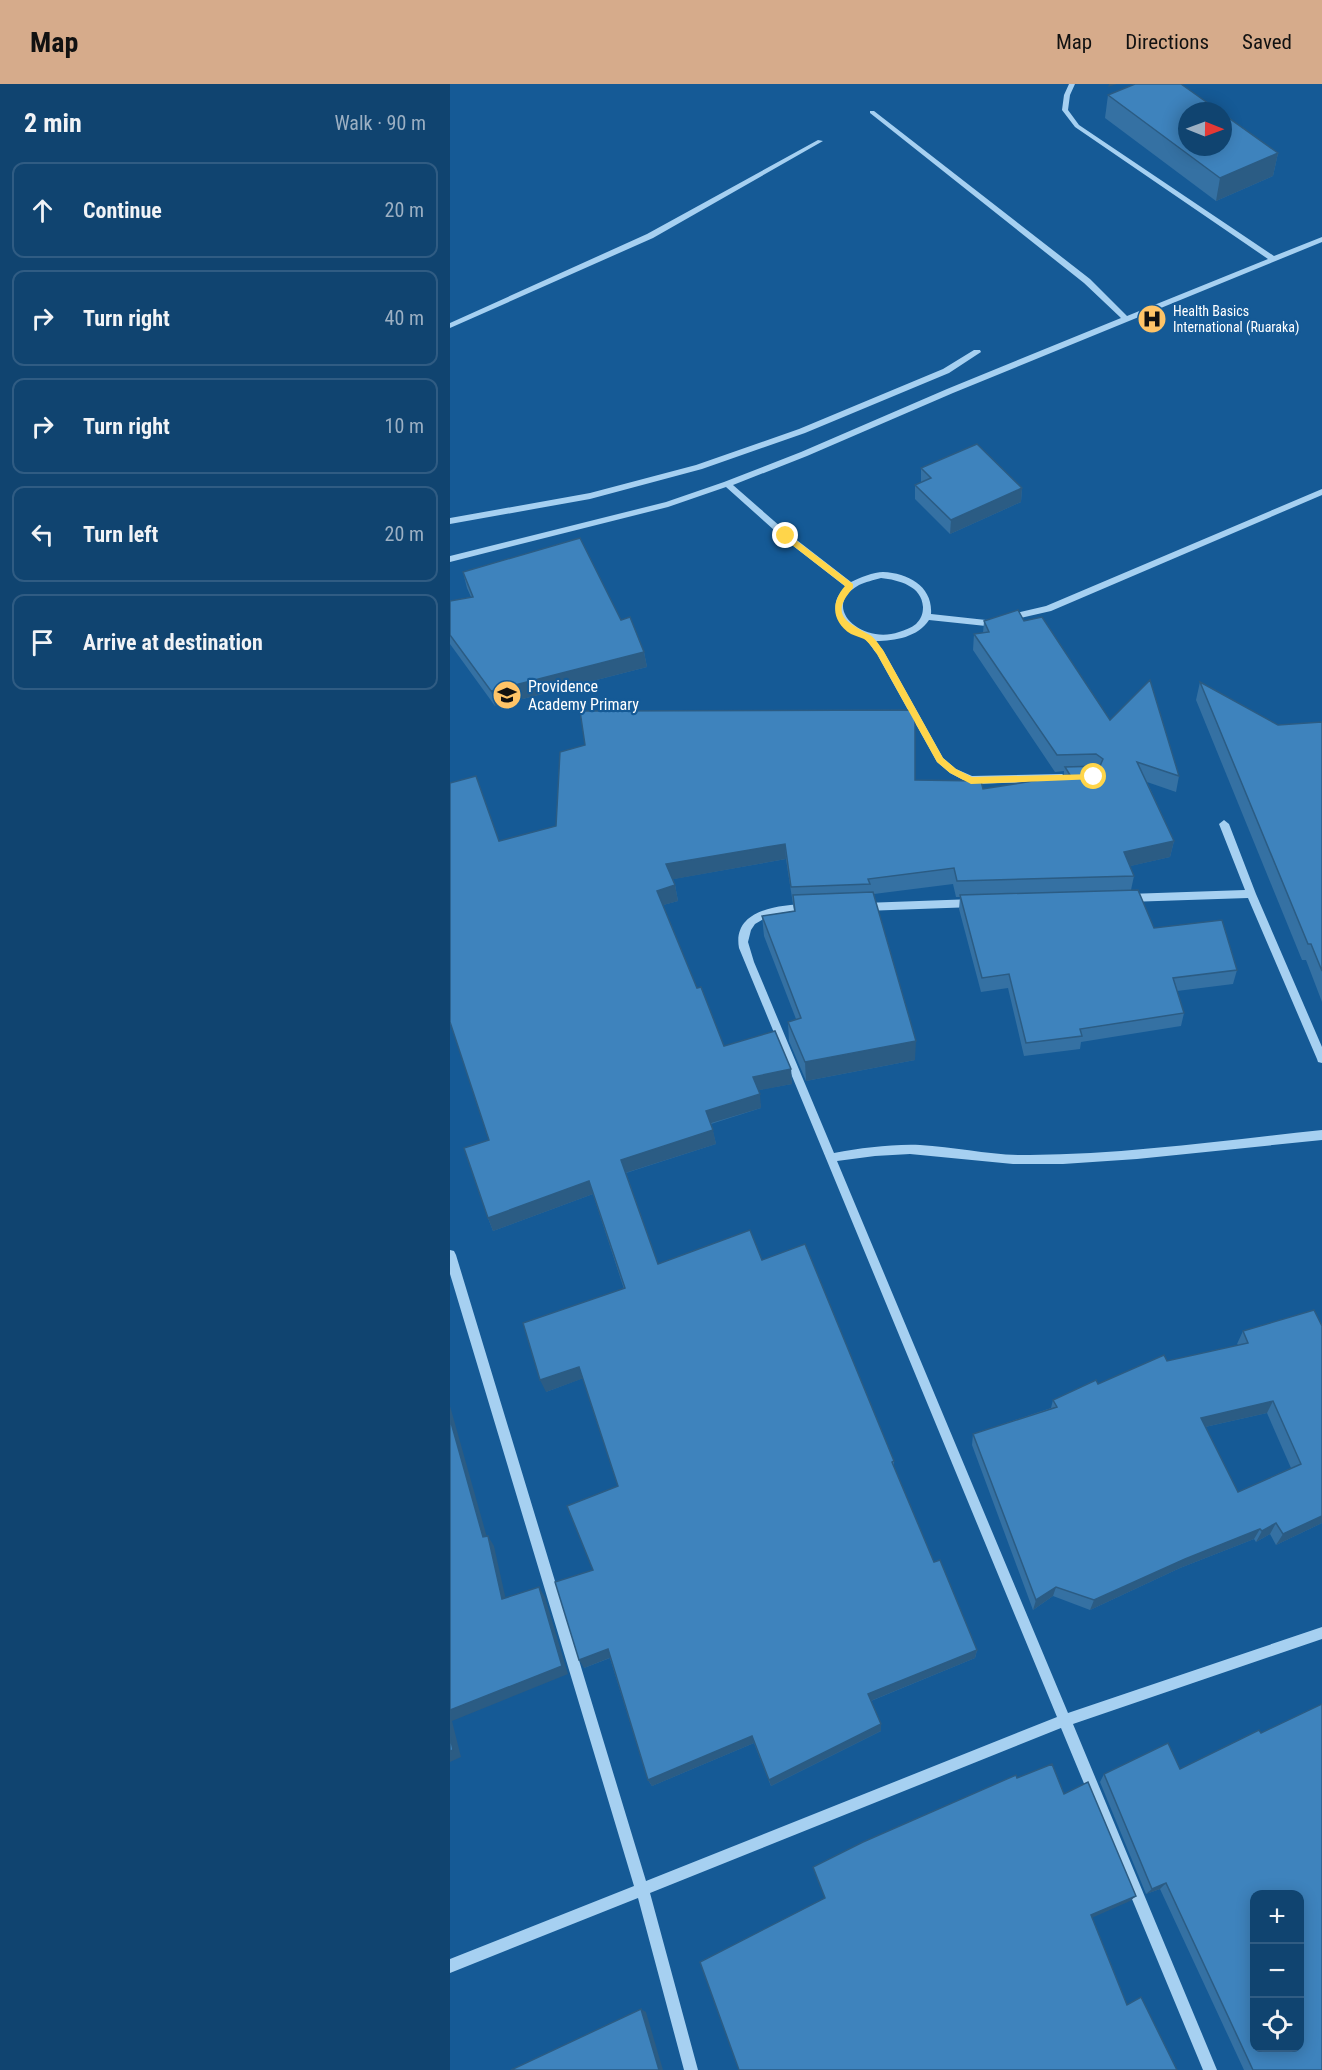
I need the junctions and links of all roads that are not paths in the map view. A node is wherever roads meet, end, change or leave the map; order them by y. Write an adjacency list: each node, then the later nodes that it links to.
1 (1072, 84): 5 (street)
2 (872, 112): 6 (street)
3 (820, 141): 7 (street)
4 (1322, 239): 5 (street)
5 (1273, 259): 6 (street)
6 (1125, 319): 9 (street)
7 (450, 326)
8 (977, 352): 11 (street)
9 (727, 484): 12 (street); 13 (street)
10 (1322, 492): 14 (street)
11 (450, 521)
12 (450, 559)
13 (850, 586): 14 (street); 15 (street)
14 (926, 617): 15 (street)
15 (869, 638): 16 (street)
16 (1072, 778)
17 (1224, 824): 18 (street)
18 (1251, 894): 19 (street); 23 (street)
19 (1121, 898)
20 (990, 903): 21 (street)
21 (848, 907)
22 (813, 908): 25 (street)
23 (1322, 1059)
24 (1322, 1135): 25 (street)
25 (830, 1158): 28 (street)
26 (450, 1255): 29 (street)
27 (1322, 1633): 28 (street)
28 (1063, 1721): 29 (street); 32 (street)
29 (642, 1889): 30 (street); 31 (street)
30 (450, 1966)
31 (692, 2070)
32 (1210, 2070)

